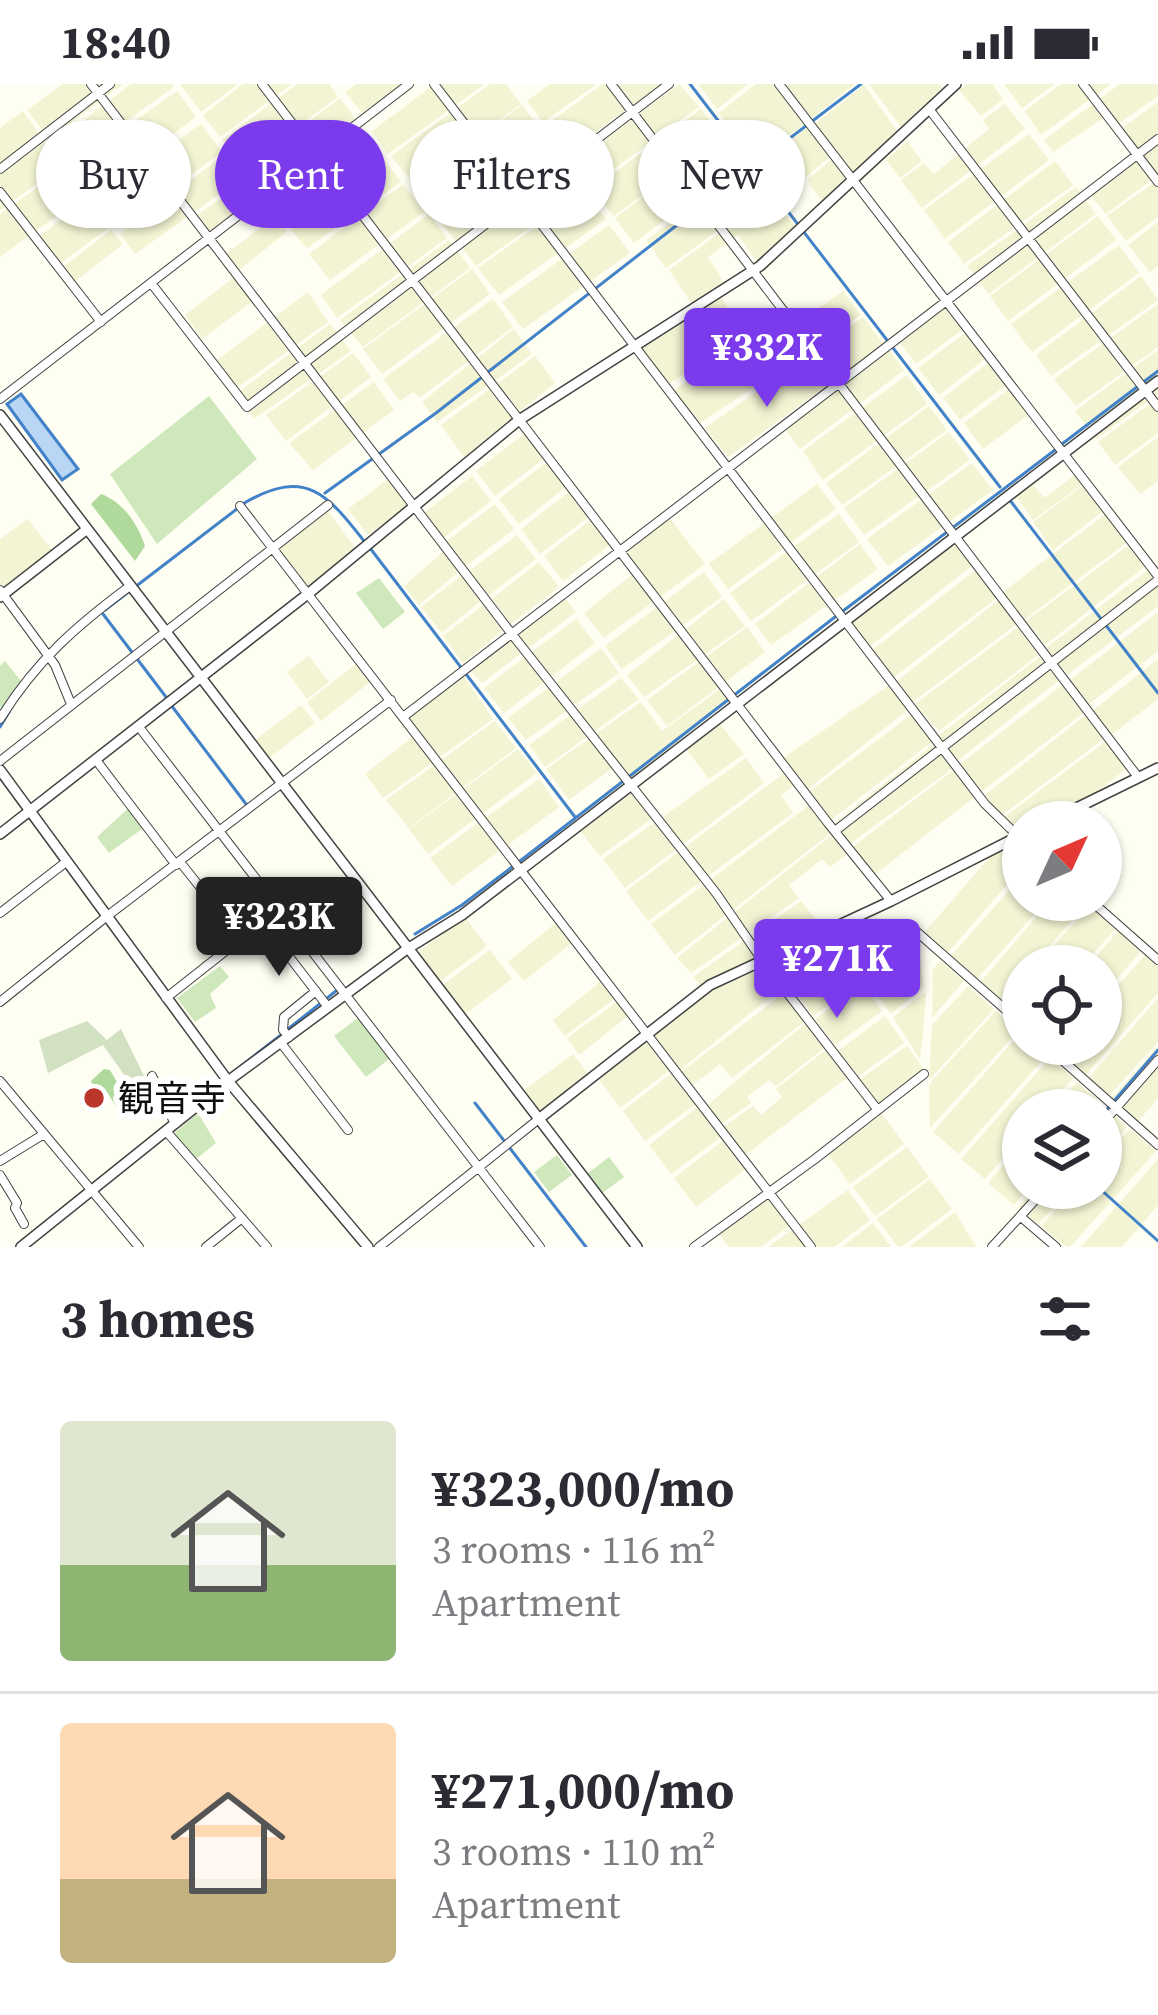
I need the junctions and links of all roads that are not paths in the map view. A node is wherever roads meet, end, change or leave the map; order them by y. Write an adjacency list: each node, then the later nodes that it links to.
1 (91, 84): 11 (street)
2 (110, 84): 11 (street)
3 (262, 84): 14 (street)
4 (409, 84): 15 (street)
5 (434, 84): 16 (street)
6 (610, 84): 13 (street)
7 (669, 84): 13 (street)
8 (779, 84): 21 (street)
9 (1083, 84): 19 (street)
10 (954, 85): 12 (street)
11 (98, 93): 20 (street); 28 (street)
12 (929, 109): 21 (street); 29 (street)
13 (632, 112): 17 (street); 30 (street)
14 (289, 120)
15 (362, 120)
16 (461, 120)
17 (614, 126)
18 (1158, 139): 19 (street)
19 (1137, 155): 22 (street); 29 (street)
20 (0, 169)
21 (853, 181): 30 (street); 33 (street)
22 (1158, 182)
23 (0, 192): 34 (street)
24 (221, 228): 28 (street)
25 (372, 228): 31 (street)
26 (481, 228): 31 (street)
27 (543, 228): 35 (street)
28 (208, 238): 32 (street); 36 (street)
29 (1028, 238): 33 (street); 39 (street)
30 (752, 271): 35 (street); 38 (street)
31 (413, 281): 36 (street); 43 (street)
32 (151, 283): 34 (street); 36 (street)
33 (946, 301): 38 (street); 44 (street)
34 (101, 322): 40 (street)
35 (633, 345): 43 (street); 45 (street)
36 (304, 364): 48 (street)
37 (1158, 381): 39 (street)
38 (837, 385): 45 (street); 50 (street)
39 (1146, 391): 41 (street); 44 (street)
40 (0, 400)
41 (1158, 406)
42 (0, 415): 49 (street)
43 (519, 420): 48 (street); 52 (street)
44 (1063, 454): 50 (street); 53 (street)
45 (729, 467): 52 (street); 57 (street)
46 (328, 505): 51 (street)
47 (240, 506): 51 (street)
48 (414, 506): 55 (street); 59 (street)
49 (86, 530): 54 (street); 56 (street)
50 (953, 538): 57 (street); 61 (street)
51 (274, 548): 55 (street); 58 (street)
52 (620, 550): 59 (street); 65 (street)
53 (1158, 578): 61 (street)
54 (130, 586): 58 (street); 60 (street)
55 (309, 593): 62 (street); 63 (street)
56 (1, 594): 60 (street)
57 (845, 621): 65 (street); 69 (street)
58 (166, 632): 62 (street); 64 (street)
59 (511, 633): 67 (street); 75 (street)
60 (48, 654): 64 (street); 66 (street)
61 (1050, 663): 69 (street); 73 (street)
62 (201, 678): 68 (street); 74 (street)
63 (391, 700): 67 (street); 74 (street)
64 (71, 704): 71 (street)
65 (739, 704): 75 (street); 80 (street)
66 (2, 712)
67 (403, 717): 85 (street)
68 (139, 727): 70 (street); 79 (street)
69 (942, 746): 78 (street); 80 (street)
70 (96, 760): 77 (street); 84 (street)
71 (0, 765): 77 (street)
72 (1157, 769): 73 (street)
73 (1138, 777): 76 (street)
74 (282, 783): 79 (street); 94 (street)
75 (630, 787): 85 (street); 96 (street)
76 (1090, 801)
77 (29, 812): 81 (street); 83 (street)
78 (1002, 820)
79 (220, 831): 84 (street); 97 (street)
80 (835, 831): 87 (street)
81 (0, 834)
82 (1002, 846): 87 (street)
83 (66, 862): 88 (street); 89 (street)
84 (178, 863): 86 (street); 89 (street)
85 (521, 869): 94 (street); 102 (street)
86 (200, 887)
87 (890, 901): 96 (street)
88 (0, 913)
89 (106, 917): 98 (street); 100 (street)
90 (1114, 921): 95 (street)
91 (270, 932): 99 (street)
92 (917, 932): 101 (street)
93 (228, 949): 98 (street)
94 (407, 949): 97 (street); 114 (street)
95 (1158, 959)
96 (763, 961): 102 (street); 112 (street)
97 (346, 994): 99 (street); 120 (street)
98 (166, 998): 108 (street)
99 (322, 999): 103 (street); 103 (street)
100 (0, 1002)
101 (1002, 1007)
102 (647, 1034): 114 (street); 123 (street)
103 (284, 1037): 108 (street); 116 (street)
104 (1158, 1060): 111 (street)
105 (1068, 1065): 110 (street)
106 (924, 1074): 112 (street)
107 (152, 1076): 115 (street)
108 (228, 1081): 115 (street); 133 (street)
109 (0, 1082): 117 (street)
110 (1095, 1089)
111 (1122, 1101)
112 (878, 1109): 123 (street)
113 (1122, 1113): 118 (street)
114 (540, 1118): 120 (street); 135 (street)
115 (170, 1123): 122 (street); 126 (street)
116 (348, 1130)
117 (44, 1134): 119 (street); 122 (street)
118 (1158, 1145)
119 (0, 1161)
120 (478, 1168): 128 (street); 134 (street)
121 (0, 1175): 127 (street)
122 (93, 1191): 129 (street); 130 (street)
123 (768, 1191): 136 (street); 137 (street)
124 (1027, 1209): 125 (street)
125 (1021, 1216): 138 (street); 139 (street)
126 (242, 1219): 131 (street); 132 (street)
127 (24, 1224)
128 (535, 1245)
129 (21, 1247)
130 (139, 1247)
131 (206, 1247)
132 (267, 1247)
133 (368, 1247)
134 (379, 1247)
135 (638, 1247)
136 (694, 1247)
137 (811, 1247)
138 (992, 1247)
139 (1056, 1247)

